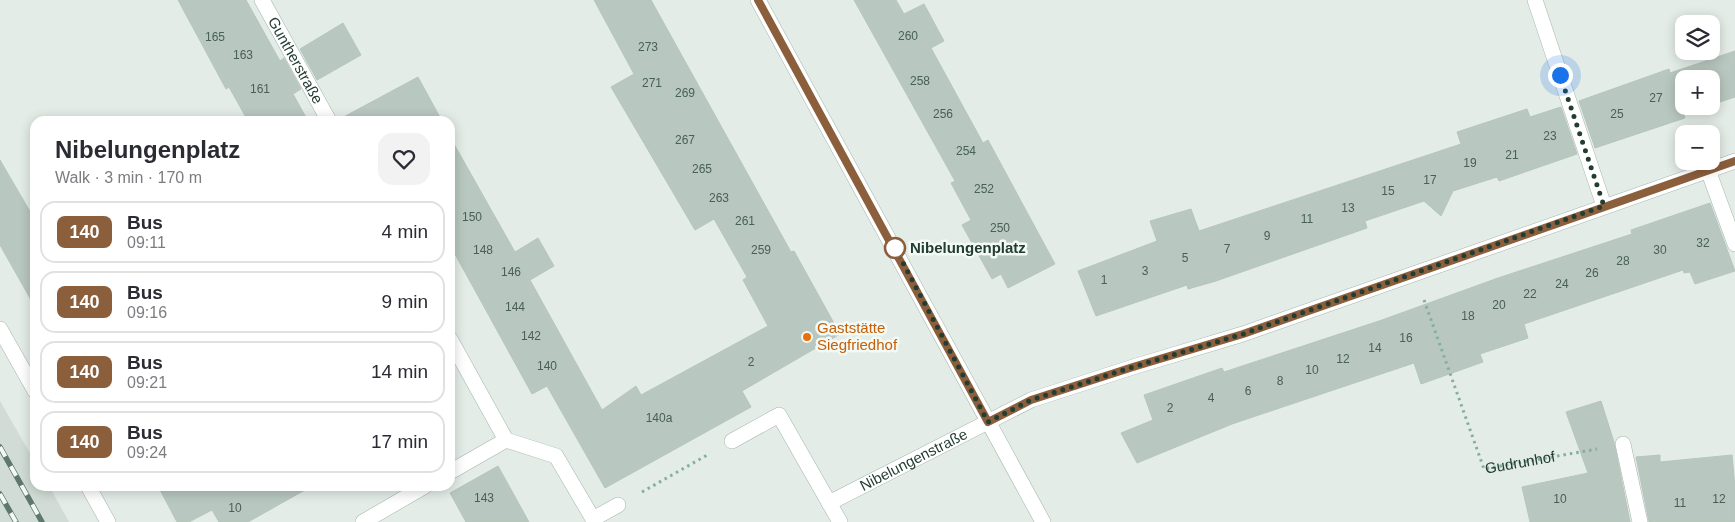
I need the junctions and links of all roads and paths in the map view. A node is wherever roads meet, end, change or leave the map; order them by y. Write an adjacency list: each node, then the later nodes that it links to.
1 (262, 0): 4 (street, Guntherstraße)
2 (758, 0): 14 (street)
3 (1535, 0): 8 (street)
4 (326, 116)
5 (1735, 161): 6 (street, Nibelungenstraße)
6 (1720, 166)
7 (1708, 170): 8 (street, Nibelungenstraße); 9 (street)
8 (1604, 206): 10 (street, Nibelungenstraße)
9 (1735, 244)
10 (1414, 274): 14 (street, Nibelungenstraße); 17 (path, Gudrunhof)
11 (0, 329): 13 (street)
12 (455, 348): 15 (street)
13 (30, 382)
14 (988, 422): 21 (street, Nibelungenstraße); 27 (street)
15 (506, 440): 18 (street); 23 (street)
16 (732, 441): 21 (street); 22 (path)
17 (1623, 444): 28 (street)
18 (455, 469)
19 (91, 491): 24 (street)
20 (416, 491): 25 (street)
21 (829, 503): 26 (street)
22 (618, 505): 23 (street)
23 (594, 521)
24 (108, 522)
25 (362, 522)
26 (840, 522)
27 (1043, 522)
28 (1640, 522)

